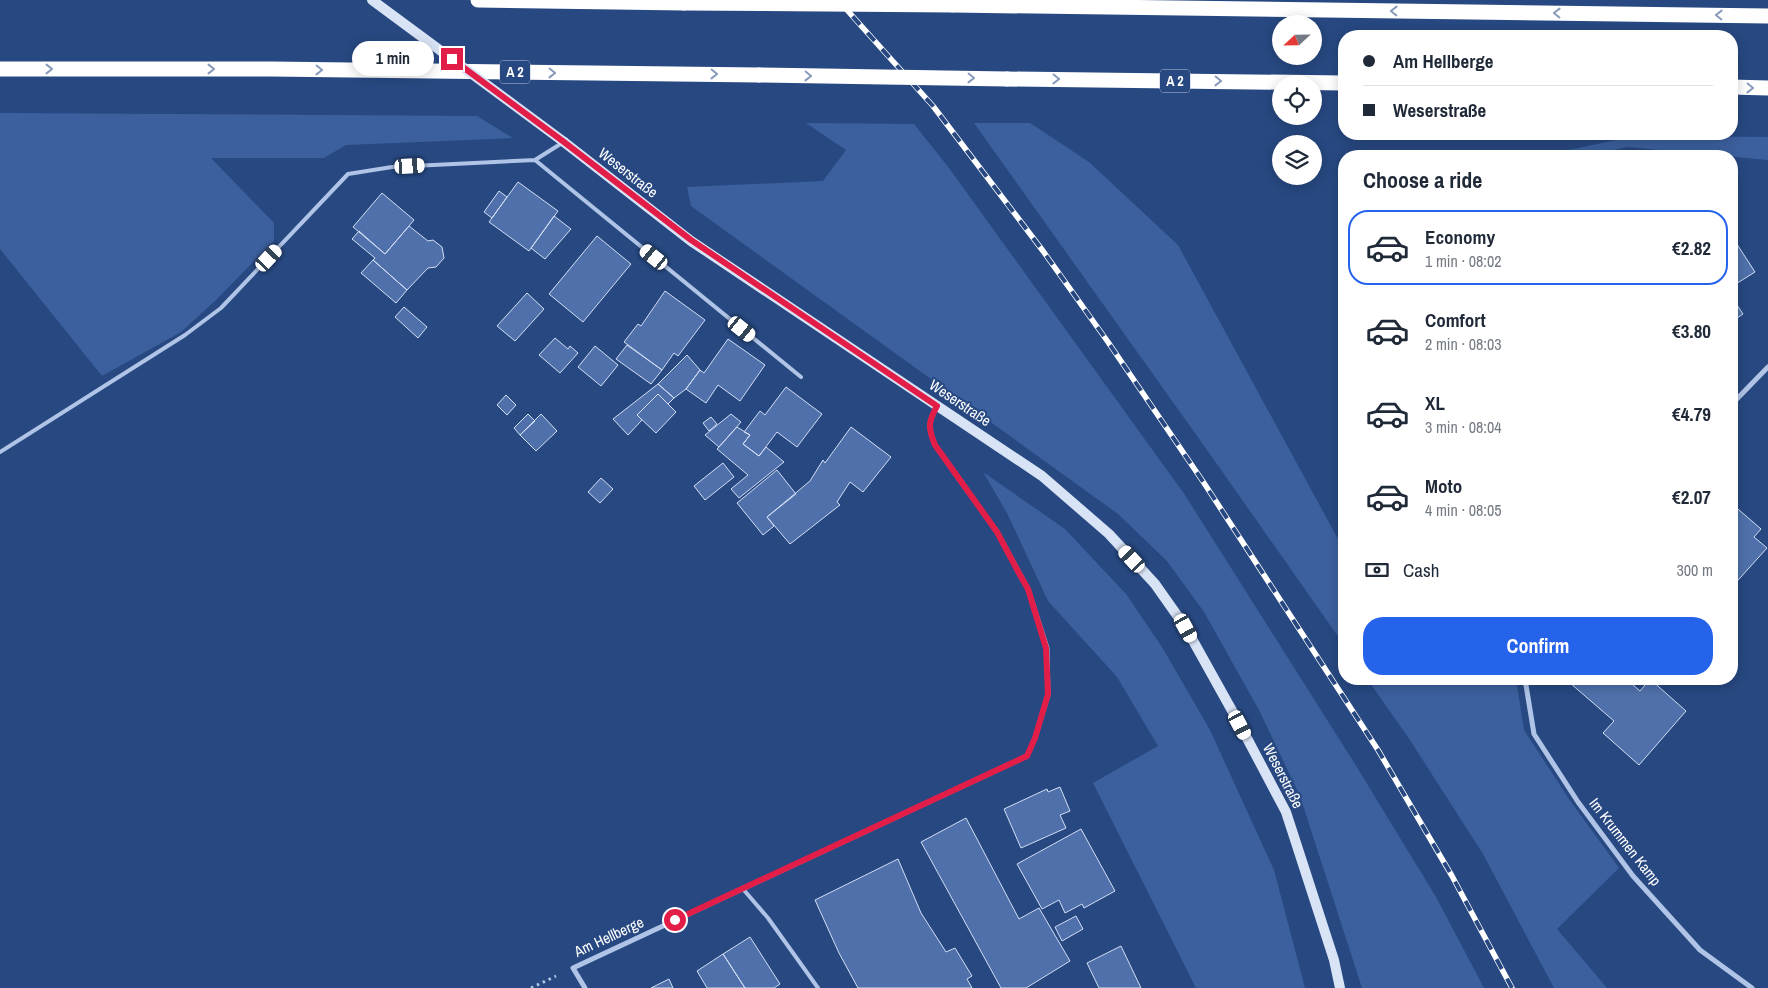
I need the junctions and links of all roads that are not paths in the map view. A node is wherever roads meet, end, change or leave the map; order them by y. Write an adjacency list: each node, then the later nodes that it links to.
1 (372, 0): 8 (street, Weserstraße, bridge)
2 (478, 0): 3 (highway, one-way to 2, bridge)
3 (1768, 16)
4 (0, 69): 5 (highway, A 2, one-way to 5, bridge)
5 (1338, 83)
6 (1738, 87): 7 (highway, one-way to 7)
7 (1768, 88)
8 (564, 142): 9 (lane); 13 (street, Weserstraße)
9 (535, 160): 11 (lane); 14 (lane)
10 (1768, 367): 12 (street)
11 (802, 378)
12 (1738, 398)
13 (937, 406): 16 (street, Am Hellberge); 19 (street, Weserstraße)
14 (0, 452)
15 (1527, 685): 20 (street, Im Krummen Kamp)
16 (743, 889): 17 (street, Am Hellberge); 18 (lane)
17 (585, 988)
18 (818, 988)
19 (1340, 988)
20 (1752, 988)

